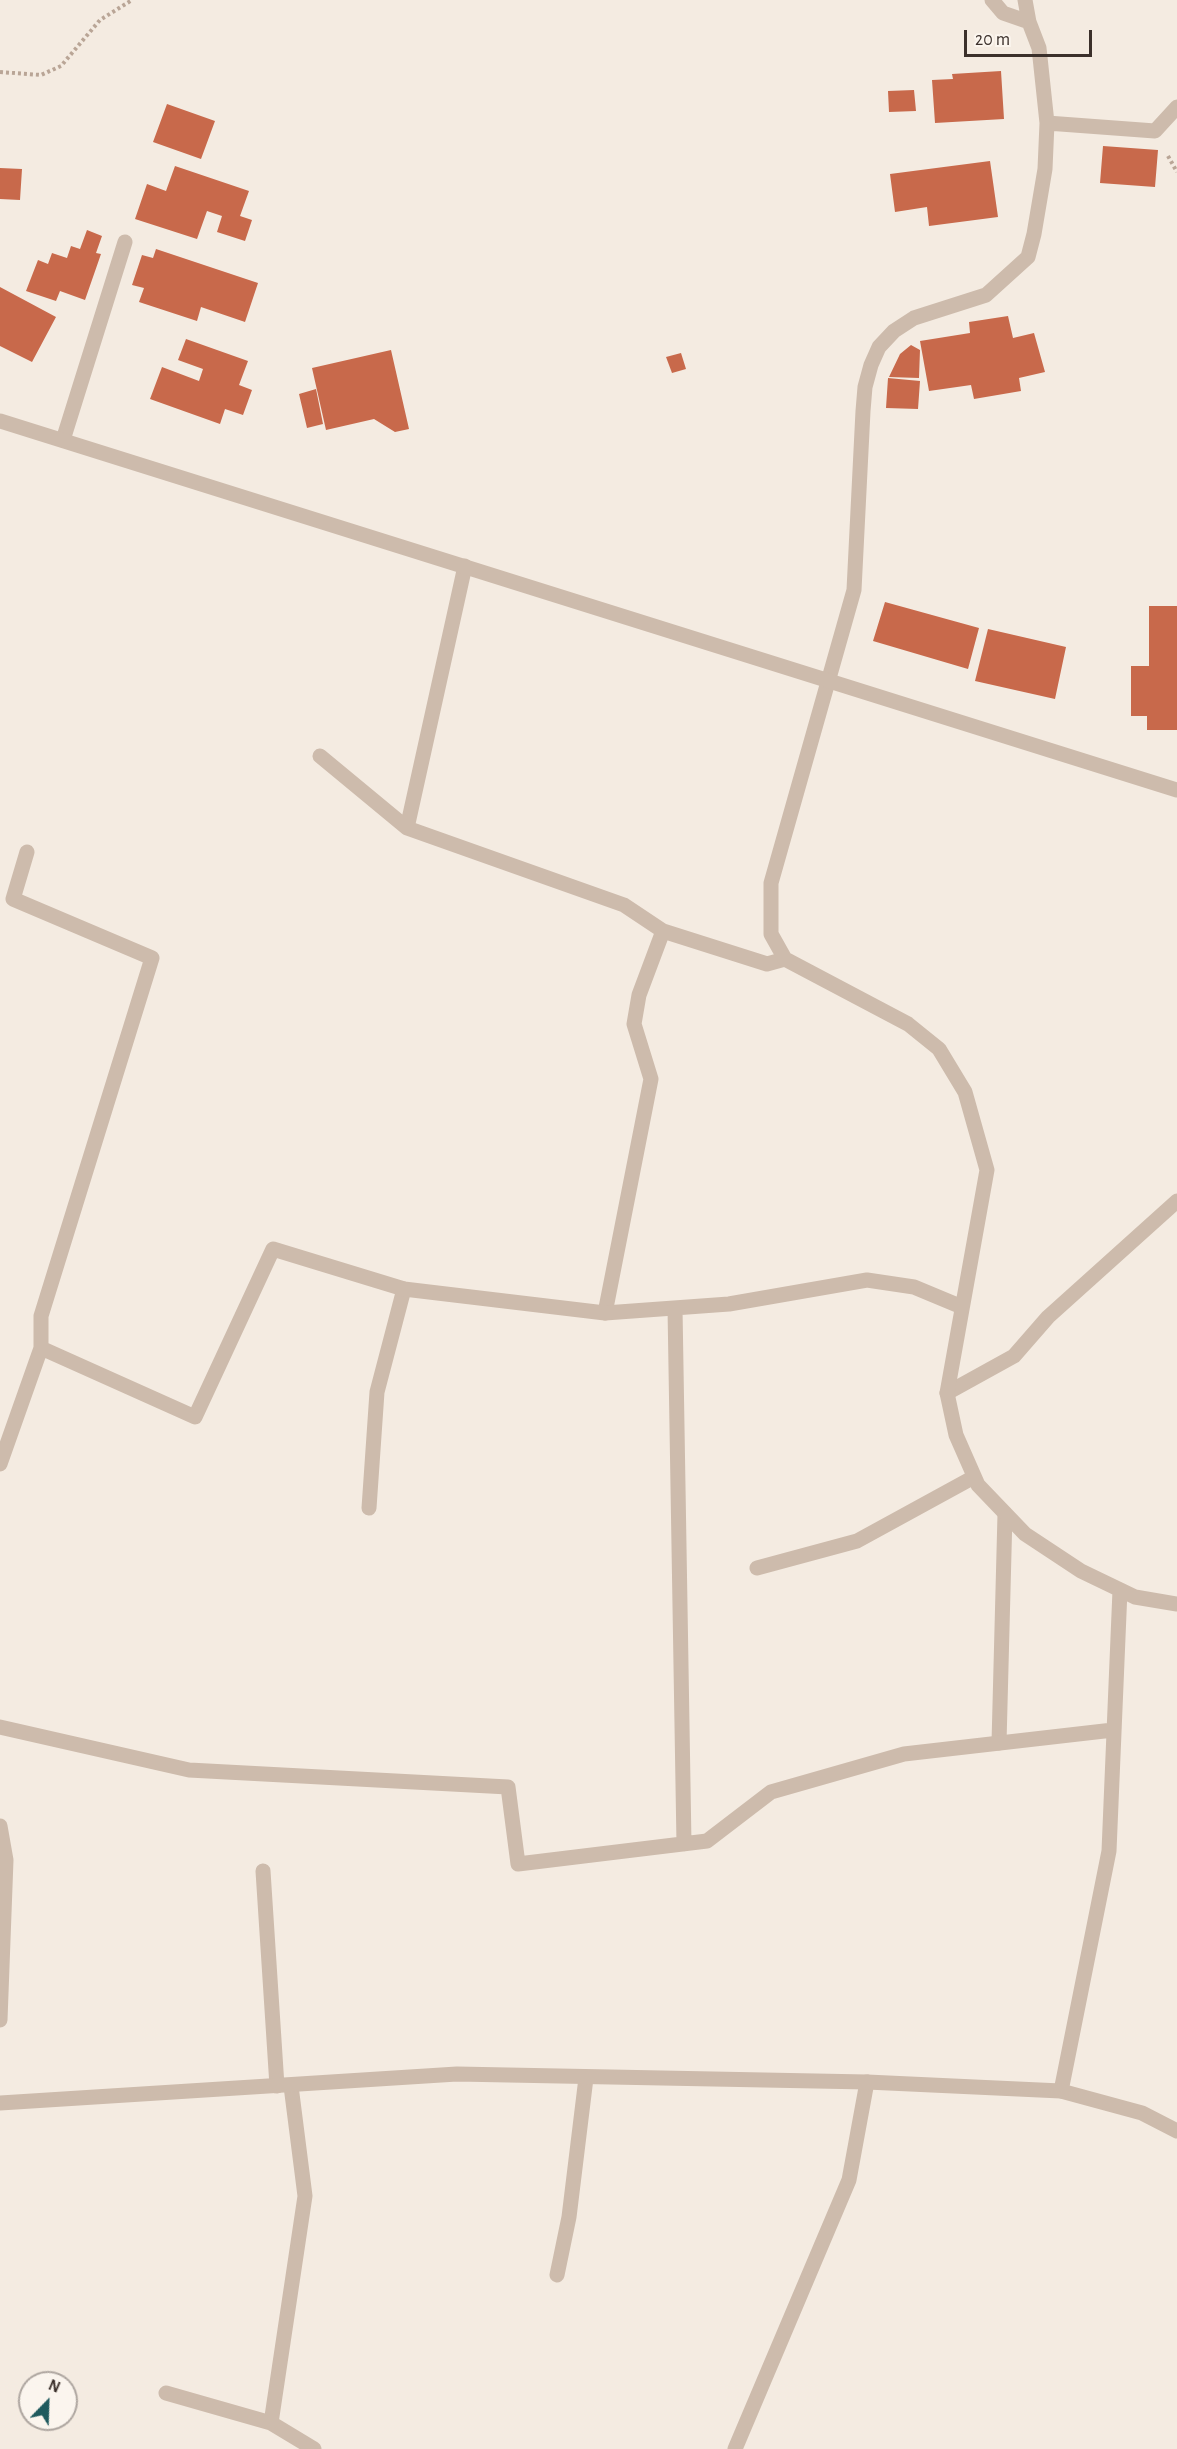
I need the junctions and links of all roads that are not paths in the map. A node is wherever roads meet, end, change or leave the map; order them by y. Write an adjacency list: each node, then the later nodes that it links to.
1 (992, 0): 3 (street)
2 (1025, 0): 3 (street)
3 (1029, 22): 5 (street)
4 (1177, 107): 5 (street)
5 (1047, 123): 10 (street)
6 (125, 242): 8 (street)
7 (0, 420): 8 (street)
8 (63, 440): 9 (street)
9 (465, 566): 10 (street); 13 (street)
10 (828, 679): 12 (street); 16 (street)
11 (320, 756): 13 (street)
12 (1177, 790)
13 (407, 828): 15 (street)
14 (27, 852): 22 (street)
15 (663, 931): 16 (street); 21 (street)
16 (785, 959): 19 (street)
17 (1177, 1202): 23 (street)
18 (404, 1289): 21 (street); 22 (street); 26 (street)
19 (962, 1307): 20 (street); 23 (street)
20 (675, 1308): 21 (street); 35 (street)
21 (605, 1313)
22 (41, 1348): 24 (street)
23 (947, 1393): 25 (street)
24 (0, 1464)
25 (974, 1477): 27 (street); 28 (street)
26 (369, 1508)
27 (1005, 1514): 29 (street); 33 (street)
28 (757, 1568)
29 (1120, 1590): 30 (street); 32 (street)
30 (1177, 1604)
31 (0, 1727): 35 (street)
32 (1113, 1730): 33 (street); 41 (street)
33 (999, 1743): 35 (street)
34 (0, 1826): 37 (street)
35 (684, 1844)
36 (263, 1871): 40 (street)
37 (0, 2020)
38 (586, 2078): 39 (street); 40 (street); 44 (street)
39 (867, 2082): 41 (street); 48 (street)
40 (284, 2086): 42 (street); 46 (street)
41 (1061, 2091): 43 (street)
42 (0, 2103)
43 (1177, 2131)
44 (557, 2276)
45 (166, 2393): 46 (street)
46 (271, 2423): 47 (street)
47 (314, 2449)
48 (735, 2449)

